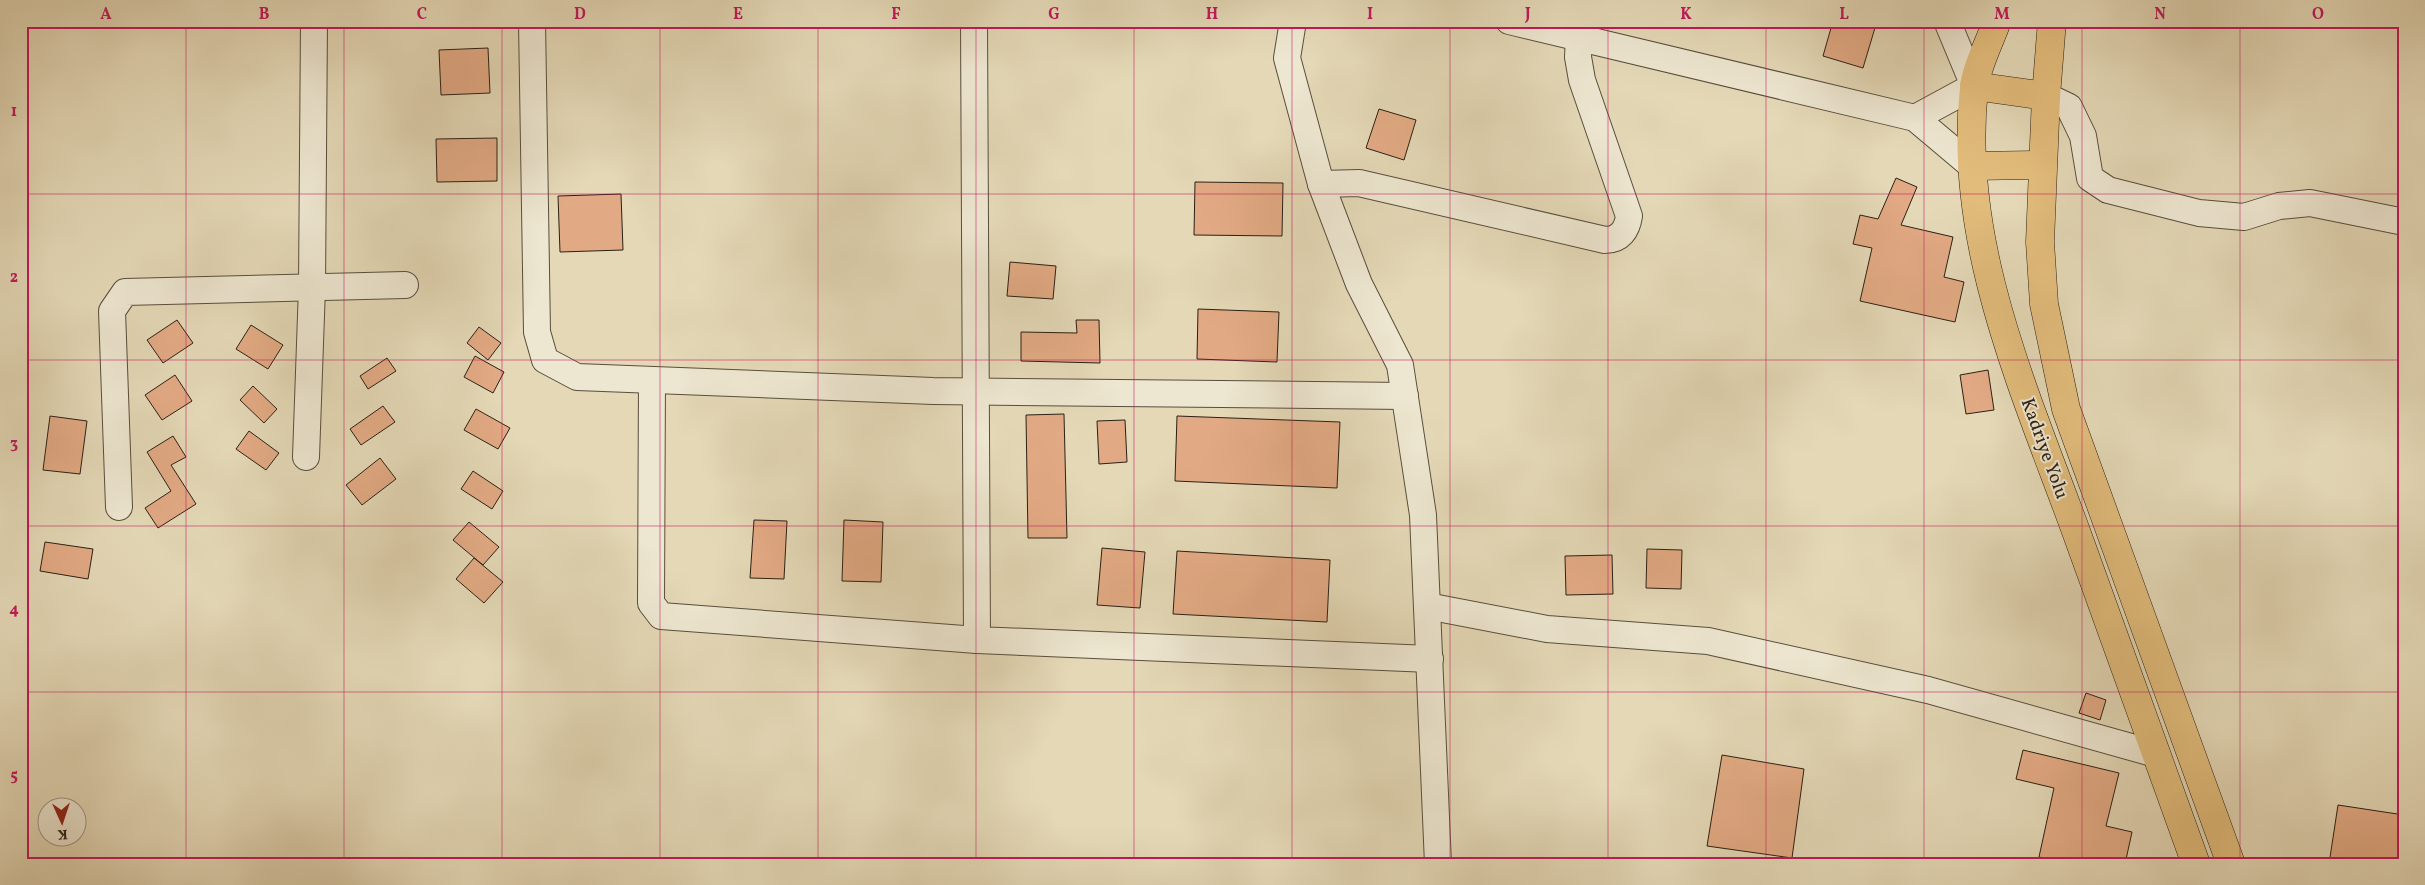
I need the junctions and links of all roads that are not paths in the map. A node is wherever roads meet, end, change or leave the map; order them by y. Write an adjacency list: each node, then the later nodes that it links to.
1 (314, 21): 18 (street)
2 (532, 21): 19 (street)
3 (974, 21): 20 (street)
4 (1293, 21): 15 (street)
5 (1508, 21): 9 (street)
6 (1947, 21): 10 (street)
7 (1997, 21): 10 (main road, Kadriye Yolu)
8 (2052, 21): 11 (main road, Kadriye Yolu)
9 (1579, 38): 12 (street); 15 (street)
10 (1974, 86): 11 (main road); 12 (street); 14 (main road, Kadriye Yolu)
11 (2046, 96): 13 (main road, Kadriye Yolu); 16 (street)
12 (1915, 118): 14 (street)
13 (2042, 165): 14 (main road); 30 (main road, Kadriye Yolu)
14 (1972, 166): 27 (main road, Kadriye Yolu)
15 (1321, 184): 21 (street)
16 (2404, 222)
17 (405, 284): 18 (street)
18 (312, 286): 22 (street); 23 (street)
19 (652, 380): 20 (street); 25 (street)
20 (975, 391): 21 (street); 25 (street)
21 (1405, 396): 24 (street)
22 (306, 456)
23 (119, 507)
24 (1427, 606): 26 (street); 27 (street)
25 (977, 640): 26 (street)
26 (1430, 658): 28 (street)
27 (2156, 754): 29 (main road, Kadriye Yolu)
28 (1438, 864)
29 (2196, 864)
30 (2231, 864)

